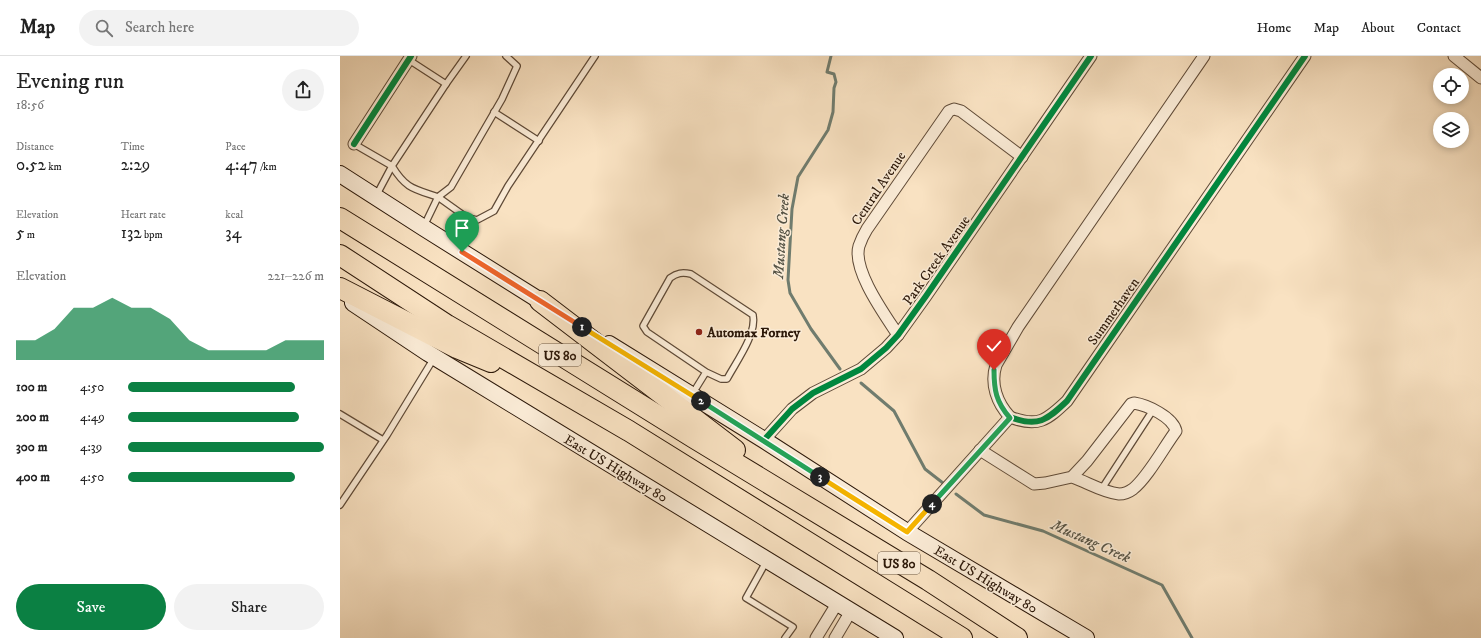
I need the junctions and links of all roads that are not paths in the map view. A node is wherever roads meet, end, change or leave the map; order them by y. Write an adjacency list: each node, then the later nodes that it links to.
1 (466, 56): 10 (lane)
2 (506, 56): 11 (lane)
3 (595, 56): 12 (lane)
4 (1091, 56): 14 (street, Park Creek Avenue)
5 (1204, 56): 32 (street)
6 (1305, 56): 32 (street, Summerhaven)
7 (1454, 56): 9 (street)
8 (410, 58): 10 (lane); 13 (street)
9 (1481, 78)
10 (446, 84): 15 (lane)
11 (494, 112): 12 (lane); 18 (lane)
12 (539, 141): 18 (lane)
13 (354, 144): 15 (lane)
14 (1022, 157): 25 (street, Park Creek Avenue); 25 (street, Central Avenue)
15 (392, 166): 17 (lane); 18 (lane)
16 (340, 174): 17 (main road, East US Highway 80)
17 (375, 197): 20 (main road, East US Highway 80)
18 (438, 197): 20 (lane)
19 (340, 218): 37 (highway, US 80)
20 (424, 228): 24 (main road, East US Highway 80)
21 (340, 255): 28 (highway, US 80)
22 (340, 288): 28 (highway)
23 (340, 294): 26 (main road, East US Highway 80)
24 (540, 301): 29 (main road, East US Highway 80); 37 (highway)
25 (898, 334): 34 (street, Park Creek Avenue)
26 (434, 357): 33 (lane); 41 (main road, East US Highway 80)
27 (706, 372): 27 (lane); 29 (lane)
28 (554, 387): 48 (highway, US 80)
29 (692, 395): 34 (main road, East US Highway 80)
30 (1153, 410): 36 (street); 38 (lane); 38 (street)
31 (340, 414): 33 (lane)
32 (1010, 418): 35 (street)
33 (383, 440): 39 (lane)
34 (764, 440): 40 (main road, East US Highway 80)
35 (980, 450): 36 (street); 40 (street)
36 (1072, 477): 38 (street)
37 (780, 490): 49 (highway, US 80)
38 (1101, 490)
39 (340, 505)
40 (907, 532): 50 (main road, East US Highway 80)
41 (767, 560): 42 (main road, East US Highway 80); 44 (lane)
42 (838, 602): 43 (main road, East US Highway 80); 45 (street)
43 (851, 611): 46 (street); 47 (main road, East US Highway 80)
44 (785, 638)
45 (816, 638)
46 (835, 638)
47 (894, 638)
48 (962, 638)
49 (1017, 638)
50 (1086, 638)

